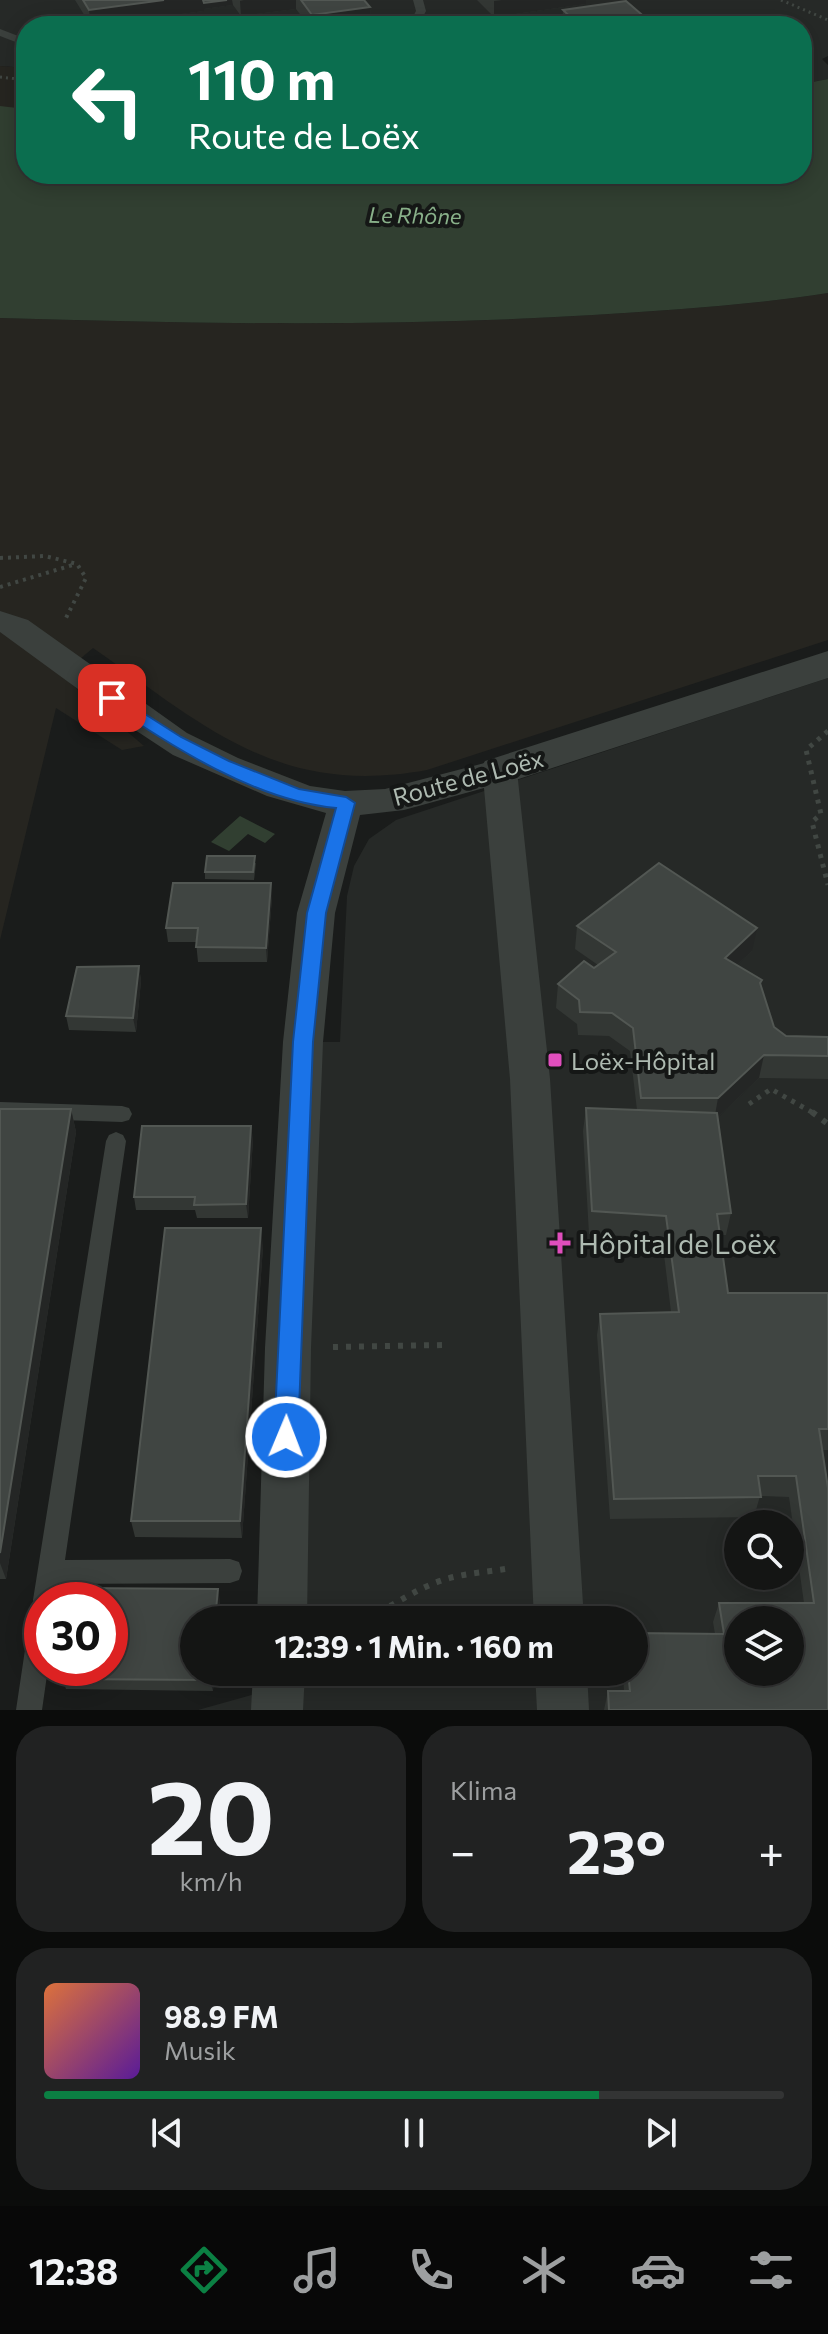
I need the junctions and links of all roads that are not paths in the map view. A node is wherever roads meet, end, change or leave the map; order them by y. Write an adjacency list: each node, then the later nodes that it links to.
1 (0, 621): 4 (street, Route de Loëx)
2 (828, 664): 3 (street, Route de Loëx)
3 (500, 771): 4 (street, Route de Loëx); 12 (street)
4 (346, 803): 11 (street)
5 (0, 1110): 6 (lane)
6 (122, 1114)
7 (116, 1141): 9 (lane)
8 (230, 1571): 9 (lane)
9 (50, 1572): 10 (lane)
10 (49, 1582)
11 (282, 1606)
12 (558, 1606)
13 (33, 1686): 16 (lane)
14 (278, 1686): 17 (street)
15 (562, 1686): 18 (street)
16 (29, 1710)
17 (277, 1710)
18 (563, 1710)

